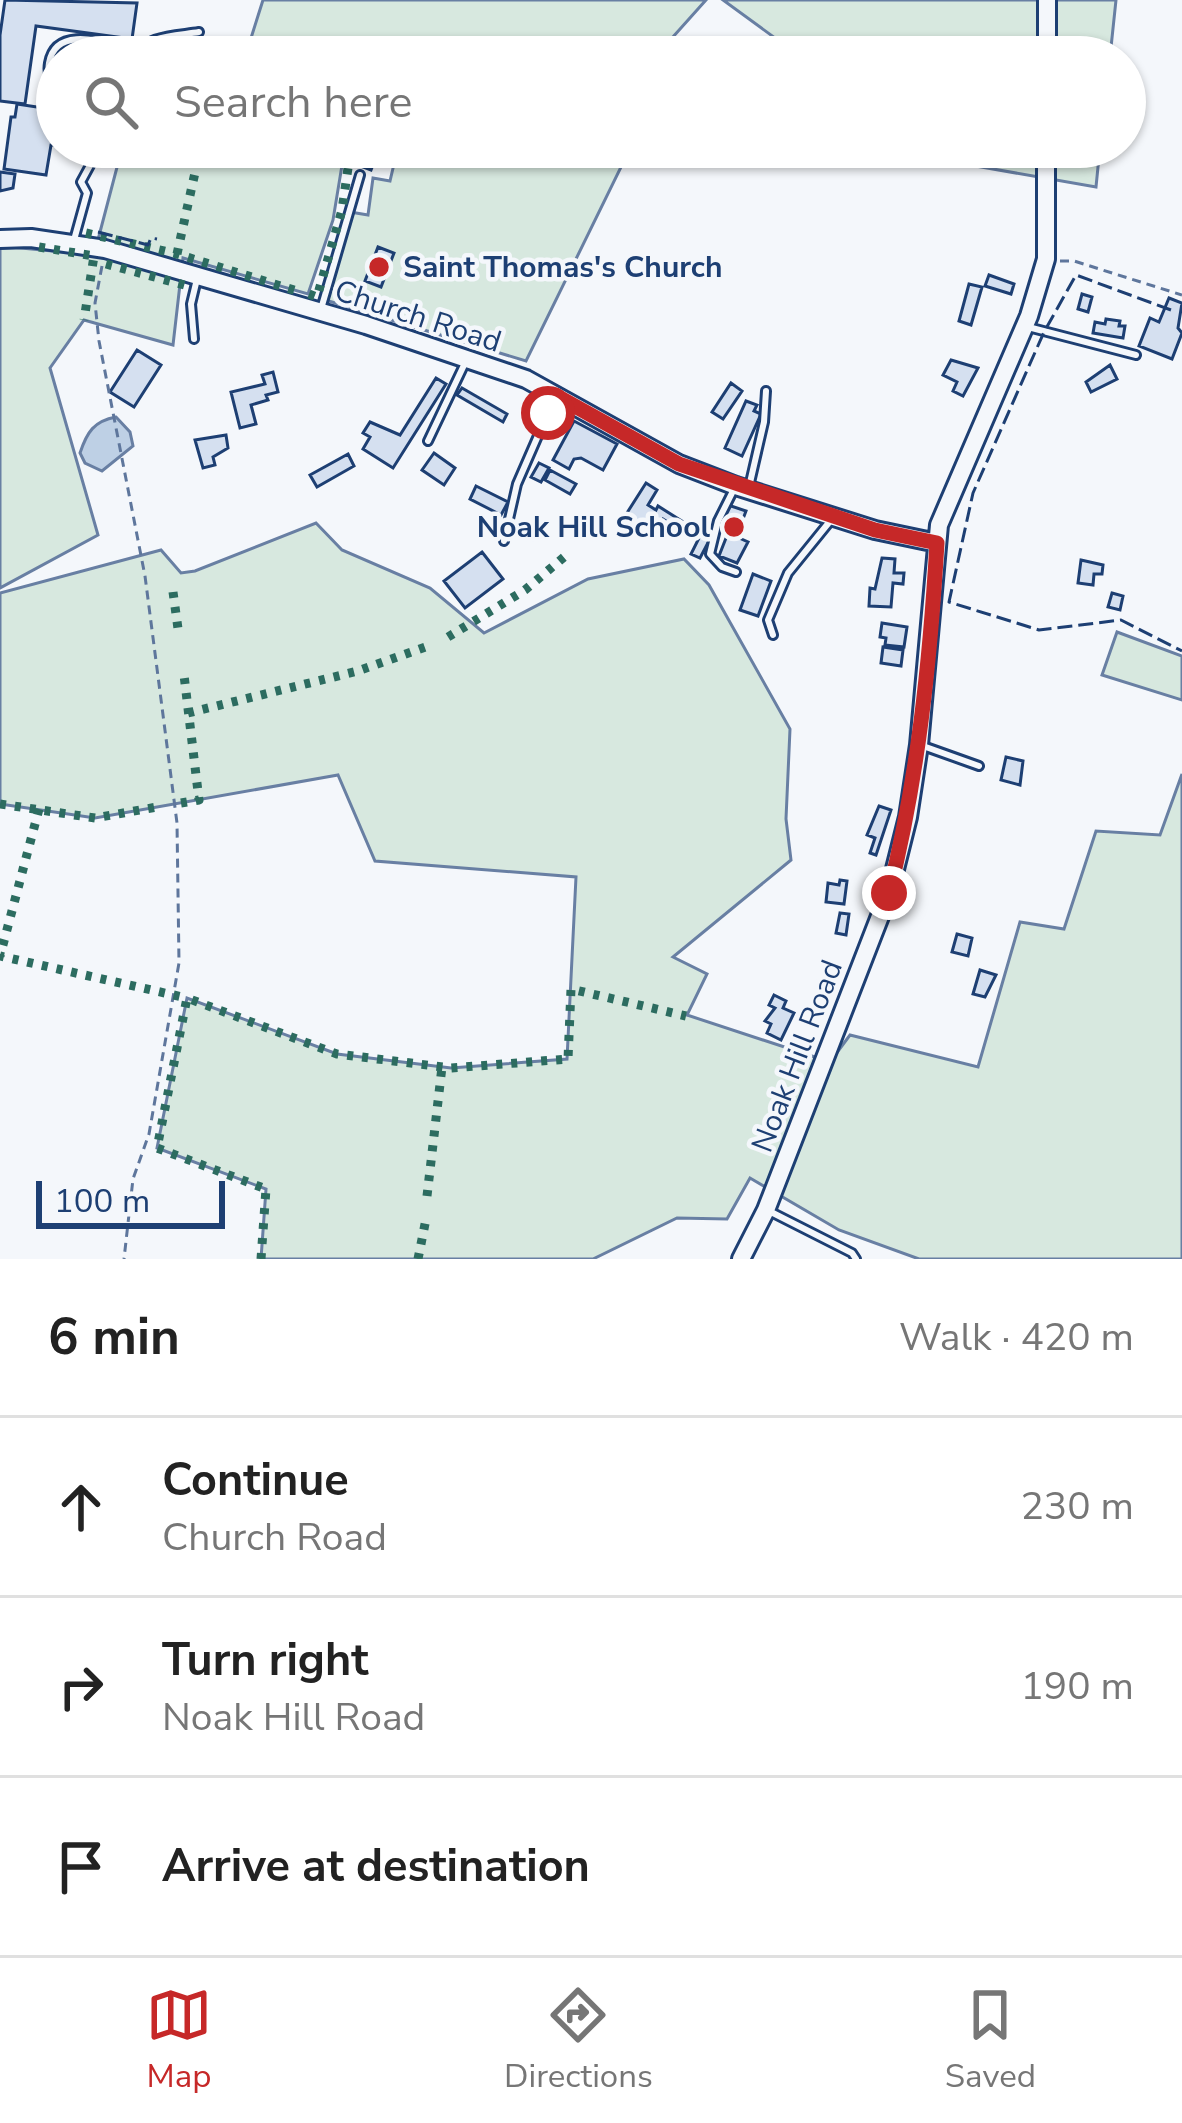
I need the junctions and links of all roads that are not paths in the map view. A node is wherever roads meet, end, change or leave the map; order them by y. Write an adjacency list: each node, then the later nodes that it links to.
1 (1047, 0): 4 (street)
2 (199, 32): 3 (lane)
3 (175, 36)
4 (1047, 36)
5 (89, 168): 9 (lane)
6 (1046, 168): 12 (street, Noak Hill Road)
7 (360, 175): 11 (lane)
8 (0, 238): 9 (street, Church Road)
9 (73, 244): 10 (street, Church Road)
10 (198, 275): 11 (street, Church Road); 13 (lane)
11 (320, 312): 15 (street, Church Road)
12 (1024, 326): 14 (lane); 22 (street, Noak Hill Road)
13 (194, 339)
14 (1136, 355)
15 (467, 359): 17 (street, Church Road); 18 (lane)
16 (766, 392): 19 (lane)
17 (555, 395): 19 (street, Church Road); 21 (lane)
18 (428, 441)
19 (742, 488): 20 (street, Church Road); 23 (lane)
20 (833, 517): 22 (street, Church Road); 24 (lane)
21 (504, 541)
22 (937, 543): 25 (street, Noak Hill Road)
23 (736, 572)
24 (773, 634)
25 (919, 745): 26 (lane); 27 (street, Noak Hill Road)
26 (979, 766)
27 (766, 1210): 28 (street, Noak Hill Road); 29 (lane)
28 (741, 1259)
29 (856, 1259)

